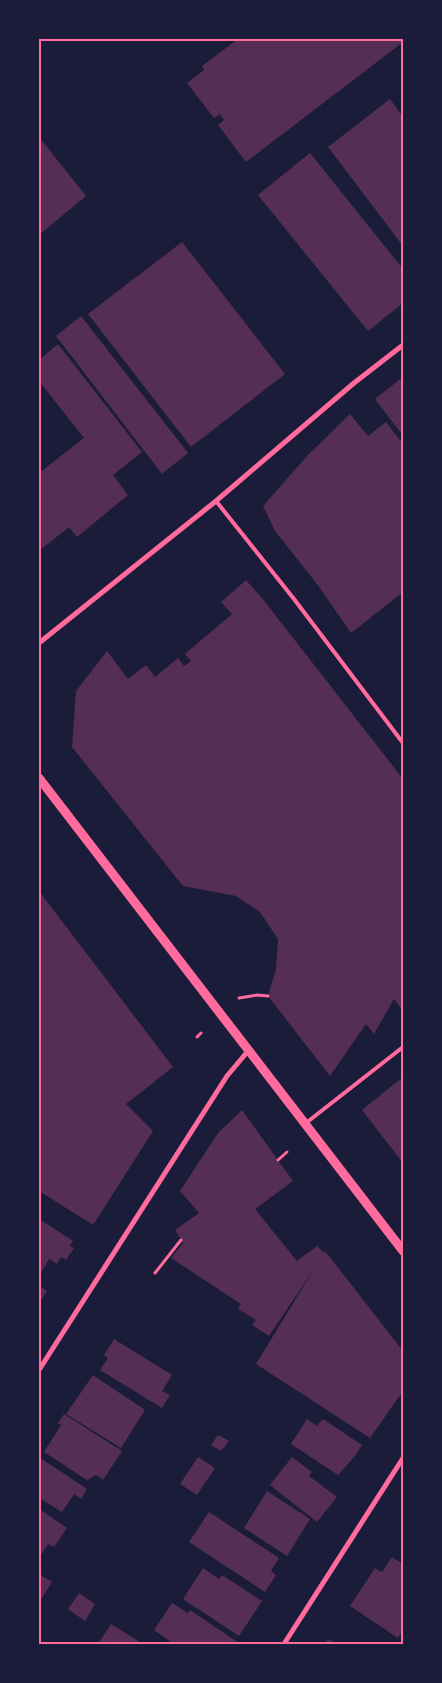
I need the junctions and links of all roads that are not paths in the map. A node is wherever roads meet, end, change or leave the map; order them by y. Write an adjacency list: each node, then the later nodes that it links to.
1 (403, 345): 2 (street)
2 (216, 501): 3 (street); 4 (lane)
3 (39, 643)
4 (403, 743)
5 (39, 778): 7 (street)
6 (403, 1047): 8 (lane)
7 (248, 1051): 8 (street); 10 (street)
8 (304, 1125): 9 (street)
9 (403, 1251)
10 (39, 1370)
11 (403, 1458): 12 (street)
12 (284, 1644)

